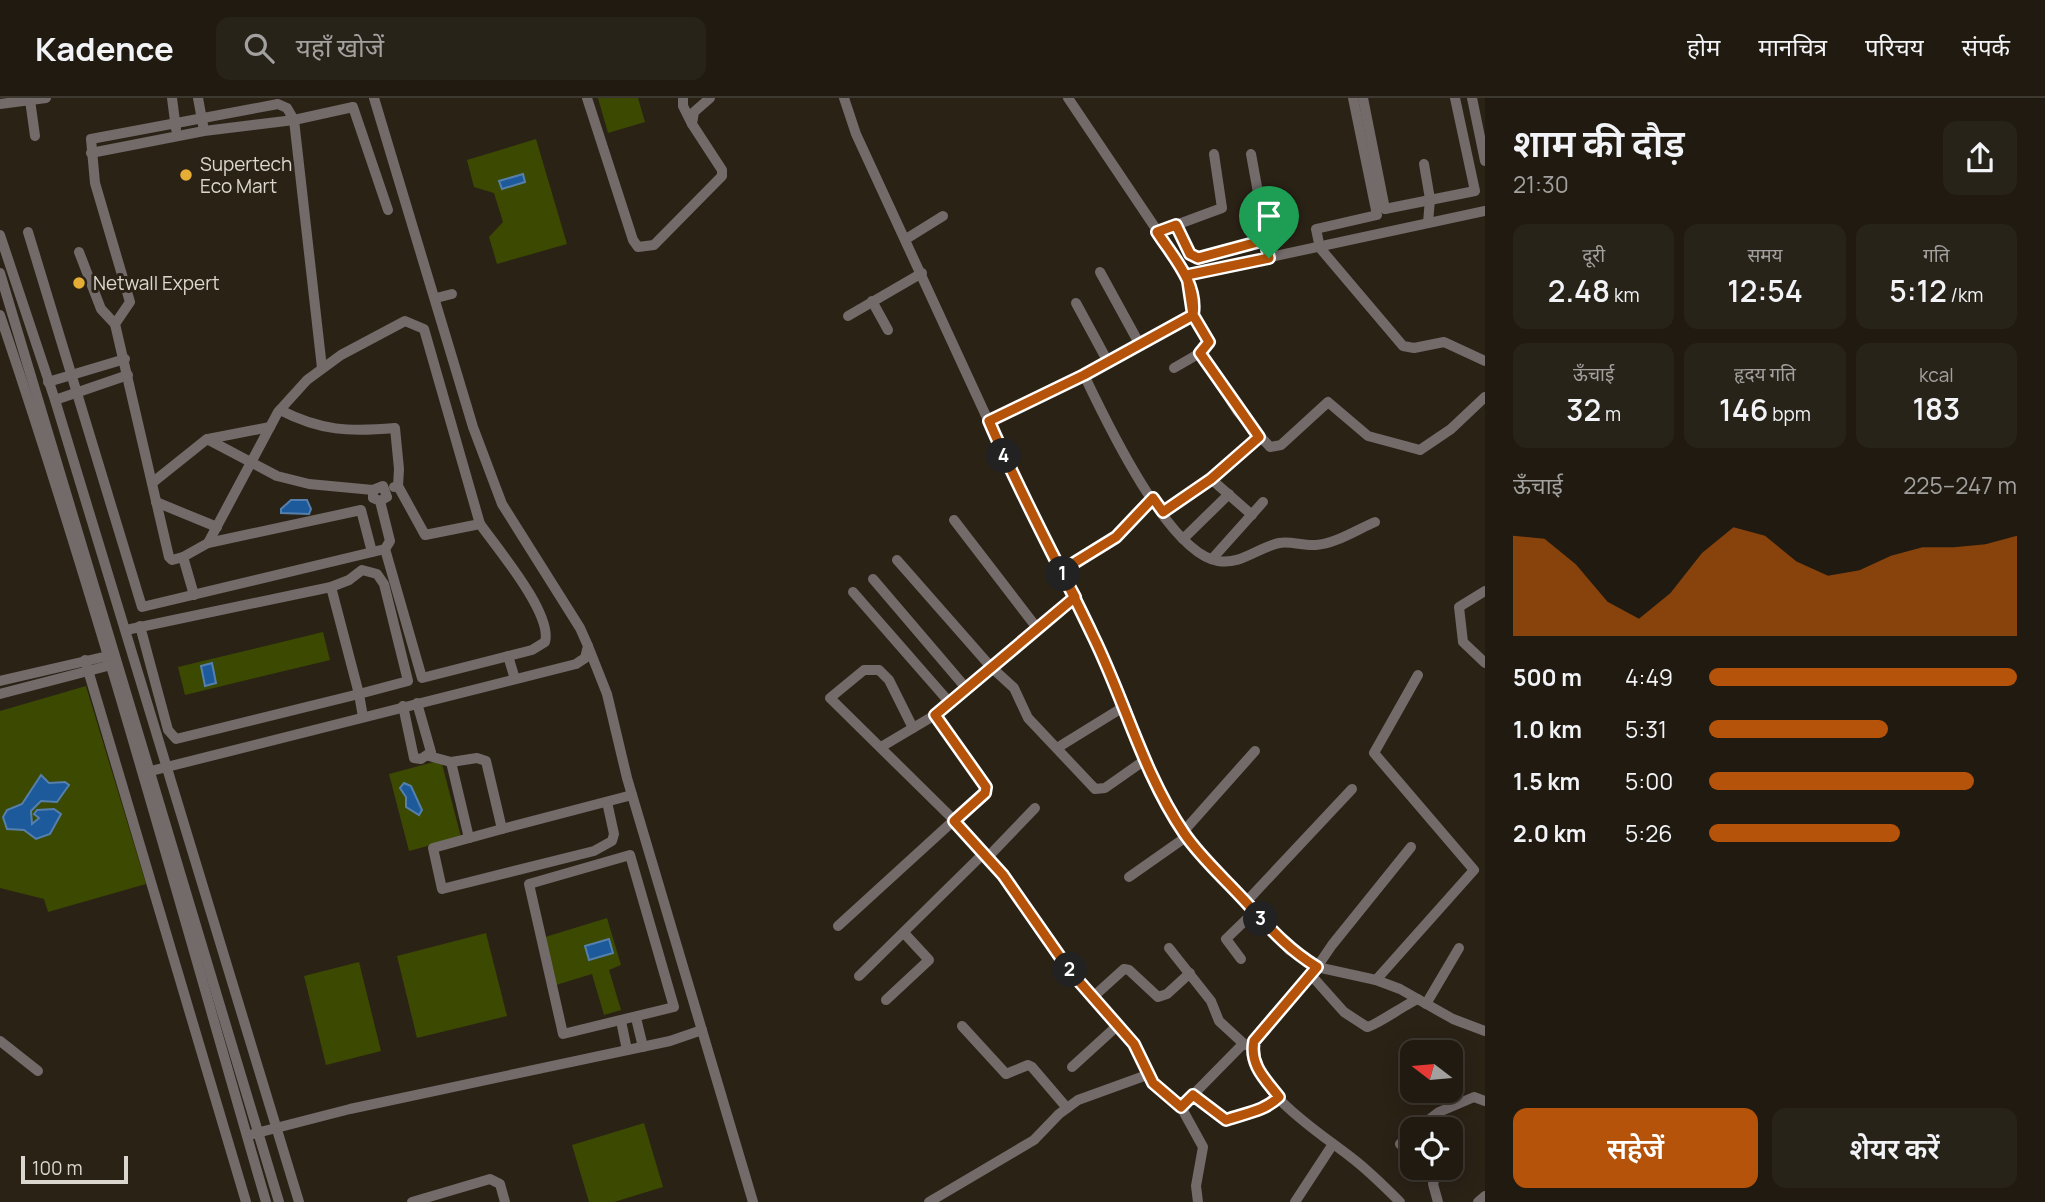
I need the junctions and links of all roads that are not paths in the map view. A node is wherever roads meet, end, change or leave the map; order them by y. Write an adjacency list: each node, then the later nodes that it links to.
1 (46, 98): 14 (street)
2 (172, 98): 18 (street)
3 (198, 98): 16 (street)
4 (374, 98): 48 (street)
5 (587, 98): 19 (street)
6 (683, 98): 19 (street)
7 (710, 98): 19 (street)
8 (844, 98): 38 (street)
9 (1068, 98): 36 (street)
10 (1353, 98): 40 (street)
11 (1363, 98): 28 (street)
12 (1455, 98): 28 (street)
13 (1472, 98): 26 (street)
14 (30, 100): 15 (street); 21 (street)
15 (0, 104)
16 (202, 120): 17 (street); 18 (street); 20 (street)
17 (294, 120): 20 (street); 29 (street); 61 (street)
18 (176, 124): 22 (street); 23 (street)
19 (692, 124)
20 (204, 131): 22 (street)
21 (35, 136)
22 (177, 136): 23 (street)
23 (91, 153): 54 (street)
24 (1251, 153): 39 (street)
25 (1214, 154): 34 (street)
26 (1485, 161)
27 (1424, 164): 28 (street)
28 (1430, 199): 32 (street); 33 (street)
29 (388, 210)
30 (1485, 211): 32 (street)
31 (943, 216): 38 (street)
32 (1440, 220): 33 (street)
33 (1428, 223): 40 (street)
34 (1176, 225): 36 (street); 39 (street)
35 (28, 232): 63 (street)
36 (1157, 232): 46 (street)
37 (0, 237): 66 (street)
38 (906, 239): 45 (street)
39 (1265, 240): 42 (street)
40 (1320, 248): 42 (street); 59 (street)
41 (79, 252): 54 (street)
42 (1269, 258): 46 (street)
43 (1100, 272): 56 (street)
44 (0, 273): 112 (street)
45 (922, 273): 49 (street); 71 (street)
46 (1187, 275): 52 (street)
47 (452, 294): 48 (street)
48 (436, 298): 109 (street)
49 (872, 301): 53 (street); 55 (street)
50 (1076, 303): 60 (street)
51 (0, 315): 112 (street)
52 (1193, 315): 56 (street); 57 (street)
53 (848, 316)
54 (115, 324): 58 (street)
55 (888, 330)
56 (1140, 345): 60 (street)
57 (1200, 353): 62 (street); 73 (street)
58 (125, 359): 63 (street); 64 (street)
59 (1485, 361)
60 (1108, 362): 65 (street)
61 (322, 368): 70 (street); 90 (street)
62 (1174, 368)
63 (72, 375): 66 (street); 67 (street)
64 (128, 375): 67 (street); 77 (street)
65 (1084, 375): 71 (street); 82 (street)
66 (48, 382): 69 (street)
67 (76, 392): 69 (street); 104 (street)
68 (1485, 397): 73 (street)
69 (55, 400): 108 (street)
70 (280, 410): 72 (street); 78 (street)
71 (989, 421): 99 (street)
72 (270, 428): 74 (street); 75 (street)
73 (1259, 437): 76 (street)
74 (207, 439): 75 (street); 77 (street)
75 (253, 462): 80 (street); 91 (street)
76 (1211, 479): 81 (street); 86 (street)
77 (152, 483): 84 (street)
78 (398, 486): 79 (street); 90 (street)
79 (386, 489): 80 (street); 83 (street)
80 (373, 490): 83 (street)
81 (1229, 494): 87 (street); 92 (street)
82 (1153, 498): 86 (street); 99 (street)
83 (380, 501): 94 (street)
84 (156, 502): 91 (street); 96 (street)
85 (1263, 502): 87 (street)
86 (1163, 512): 92 (street)
87 (1252, 515): 97 (street)
88 (954, 520): 107 (street)
89 (1376, 522): 97 (street)
90 (480, 524): 110 (street)
91 (217, 527): 93 (street)
92 (1183, 539): 97 (street)
93 (208, 544): 95 (street); 96 (street)
94 (385, 549): 95 (street); 110 (street)
95 (372, 552): 104 (street)
96 (183, 557): 104 (street)
97 (1212, 559)
98 (897, 560): 114 (street)
99 (1061, 571): 105 (street)
100 (873, 579): 121 (street)
101 (331, 587): 106 (street); 123 (street); 123 (street)
102 (853, 592): 125 (street)
103 (1485, 592): 113 (street)
104 (194, 595)
105 (1075, 597): 107 (street); 127 (street)
106 (140, 626): 108 (street); 117 (street)
107 (1037, 628): 114 (street)
108 (126, 630): 120 (street)
109 (588, 646): 118 (street); 140 (street)
110 (508, 656): 118 (street)
111 (85, 660): 112 (street); 115 (street); 119 (street)
112 (112, 660): 115 (street); 138 (street); 175 (street)
113 (1485, 663)
114 (991, 667): 121 (street); 132 (street)
115 (89, 671): 122 (street); 174 (street)
116 (1418, 675): 160 (street)
117 (155, 677): 120 (street); 123 (street)
118 (515, 679): 124 (street)
119 (0, 681)
120 (141, 681): 137 (street)
121 (966, 688): 125 (street)
122 (0, 694)
123 (359, 694): 129 (street)
124 (417, 703): 126 (street); 134 (street)
125 (950, 703): 128 (street)
126 (402, 706): 129 (street); 134 (street)
127 (1125, 706): 132 (street); 135 (street)
128 (935, 715): 130 (street); 143 (street)
129 (363, 717): 137 (street)
130 (913, 729): 131 (street); 131 (street)
131 (881, 747): 143 (street)
132 (1057, 748): 135 (street)
133 (1255, 751): 145 (street)
134 (429, 756): 136 (street)
135 (1145, 760): 145 (street)
136 (451, 762): 144 (street); 146 (street)
137 (167, 766): 138 (street); 185 (street)
138 (151, 771): 186 (street)
139 (1352, 789): 150 (street)
140 (632, 795): 141 (street); 168 (street)
141 (607, 802): 144 (street); 146 (street)
142 (1035, 808): 148 (street)
143 (954, 821): 148 (street); 152 (street)
144 (502, 829): 146 (street)
145 (1185, 835): 149 (street); 150 (street)
146 (469, 838)
147 (1411, 848): 157 (street)
148 (985, 856): 153 (street); 161 (street)
149 (1129, 877)
150 (1246, 902): 151 (street)
151 (1255, 911): 156 (street); 157 (street)
152 (838, 926)
153 (904, 933): 159 (street); 162 (street)
154 (1169, 948): 158 (street)
155 (1459, 948): 163 (street)
156 (1241, 959)
157 (1314, 971): 160 (street); 163 (street); 171 (street)
158 (1190, 973): 161 (street); 171 (street)
159 (859, 976)
160 (1376, 980): 163 (street)
161 (1093, 997): 167 (street)
162 (886, 1000)
163 (1422, 1001): 169 (street)
164 (636, 1018): 165 (street); 165 (street); 172 (street)
165 (621, 1021): 173 (street)
166 (962, 1026): 183 (street)
167 (1117, 1026): 176 (street); 178 (street)
168 (702, 1030): 172 (street); 198 (street)
169 (1485, 1031)
170 (0, 1041): 177 (street)
171 (1249, 1045): 179 (street); 180 (street)
172 (643, 1046): 173 (street)
173 (628, 1050): 185 (street)
174 (205, 1051): 175 (street); 192 (street)
175 (222, 1055): 187 (street)
176 (1072, 1066)
177 (38, 1071)
178 (1147, 1074): 182 (street); 183 (street)
179 (1193, 1095): 180 (street); 182 (street)
180 (1279, 1097): 188 (street)
181 (1485, 1101): 184 (street)
182 (1181, 1107): 191 (street)
183 (1067, 1108): 199 (street)
184 (1440, 1117)
185 (277, 1128): 186 (street); 195 (street)
186 (259, 1132): 187 (street); 194 (street)
187 (247, 1136): 193 (street)
188 (1333, 1144): 200 (street); 201 (street)
189 (1434, 1180): 202 (street)
190 (1485, 1196): 203 (street)
191 (1195, 1201)
192 (246, 1202)
193 (266, 1202)
194 (279, 1202)
195 (299, 1202)
196 (412, 1202): 197 (street)
197 (505, 1202)
198 (753, 1202)
199 (929, 1202)
200 (1295, 1202)
201 (1400, 1202)
202 (1438, 1202)
203 (1478, 1202)

